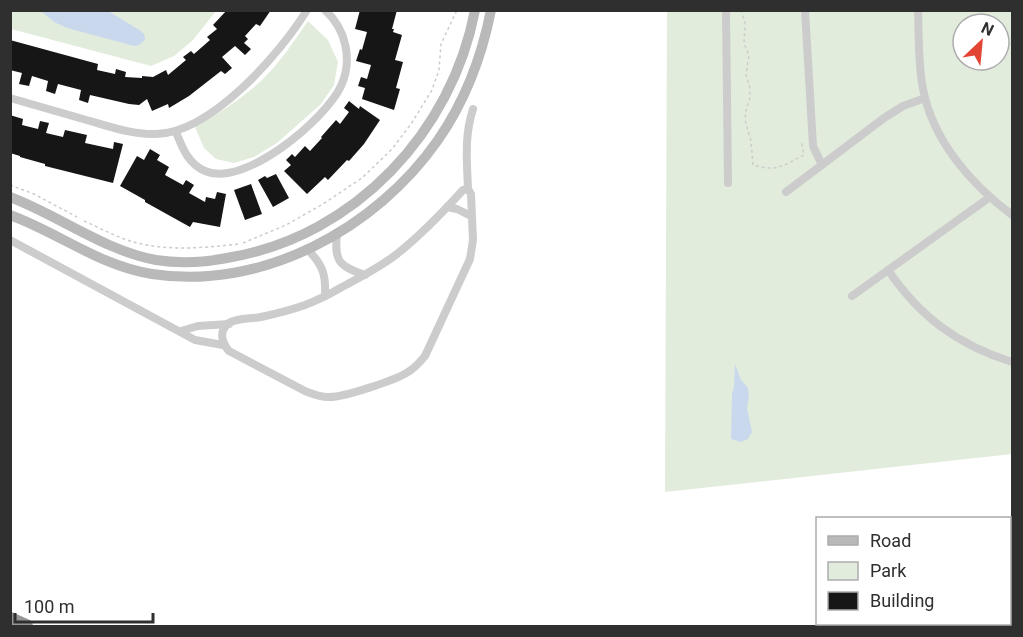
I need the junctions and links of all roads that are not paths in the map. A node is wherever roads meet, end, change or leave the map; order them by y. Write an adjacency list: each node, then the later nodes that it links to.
1 (307, 10): 11 (street)
2 (325, 10): 11 (street)
3 (475, 10): 16 (street)
4 (491, 10): 22 (street)
5 (726, 10): 13 (street)
6 (805, 10): 12 (street)
7 (918, 10): 9 (street)
8 (10, 98): 11 (street)
9 (925, 98): 12 (street); 17 (street)
10 (473, 109): 14 (street)
11 (176, 132)
12 (822, 165): 15 (street)
13 (728, 183)
14 (468, 189): 18 (street); 21 (street)
15 (786, 192)
16 (10, 197)
17 (990, 197): 19 (street); 25 (street)
18 (447, 207): 21 (street); 26 (street)
19 (1012, 214)
20 (10, 215): 24 (street)
21 (471, 216): 31 (street)
22 (337, 233): 24 (street); 26 (street)
23 (10, 240): 30 (street)
24 (308, 250): 27 (street)
25 (888, 270): 28 (street); 32 (street)
26 (365, 275): 27 (street)
27 (325, 296): 29 (street)
28 (852, 296)
29 (229, 324): 30 (street); 31 (street)
30 (181, 331): 31 (street)
31 (224, 345)
32 (1012, 362)
33 (10, 619): 34 (highway)
34 (26, 627)

